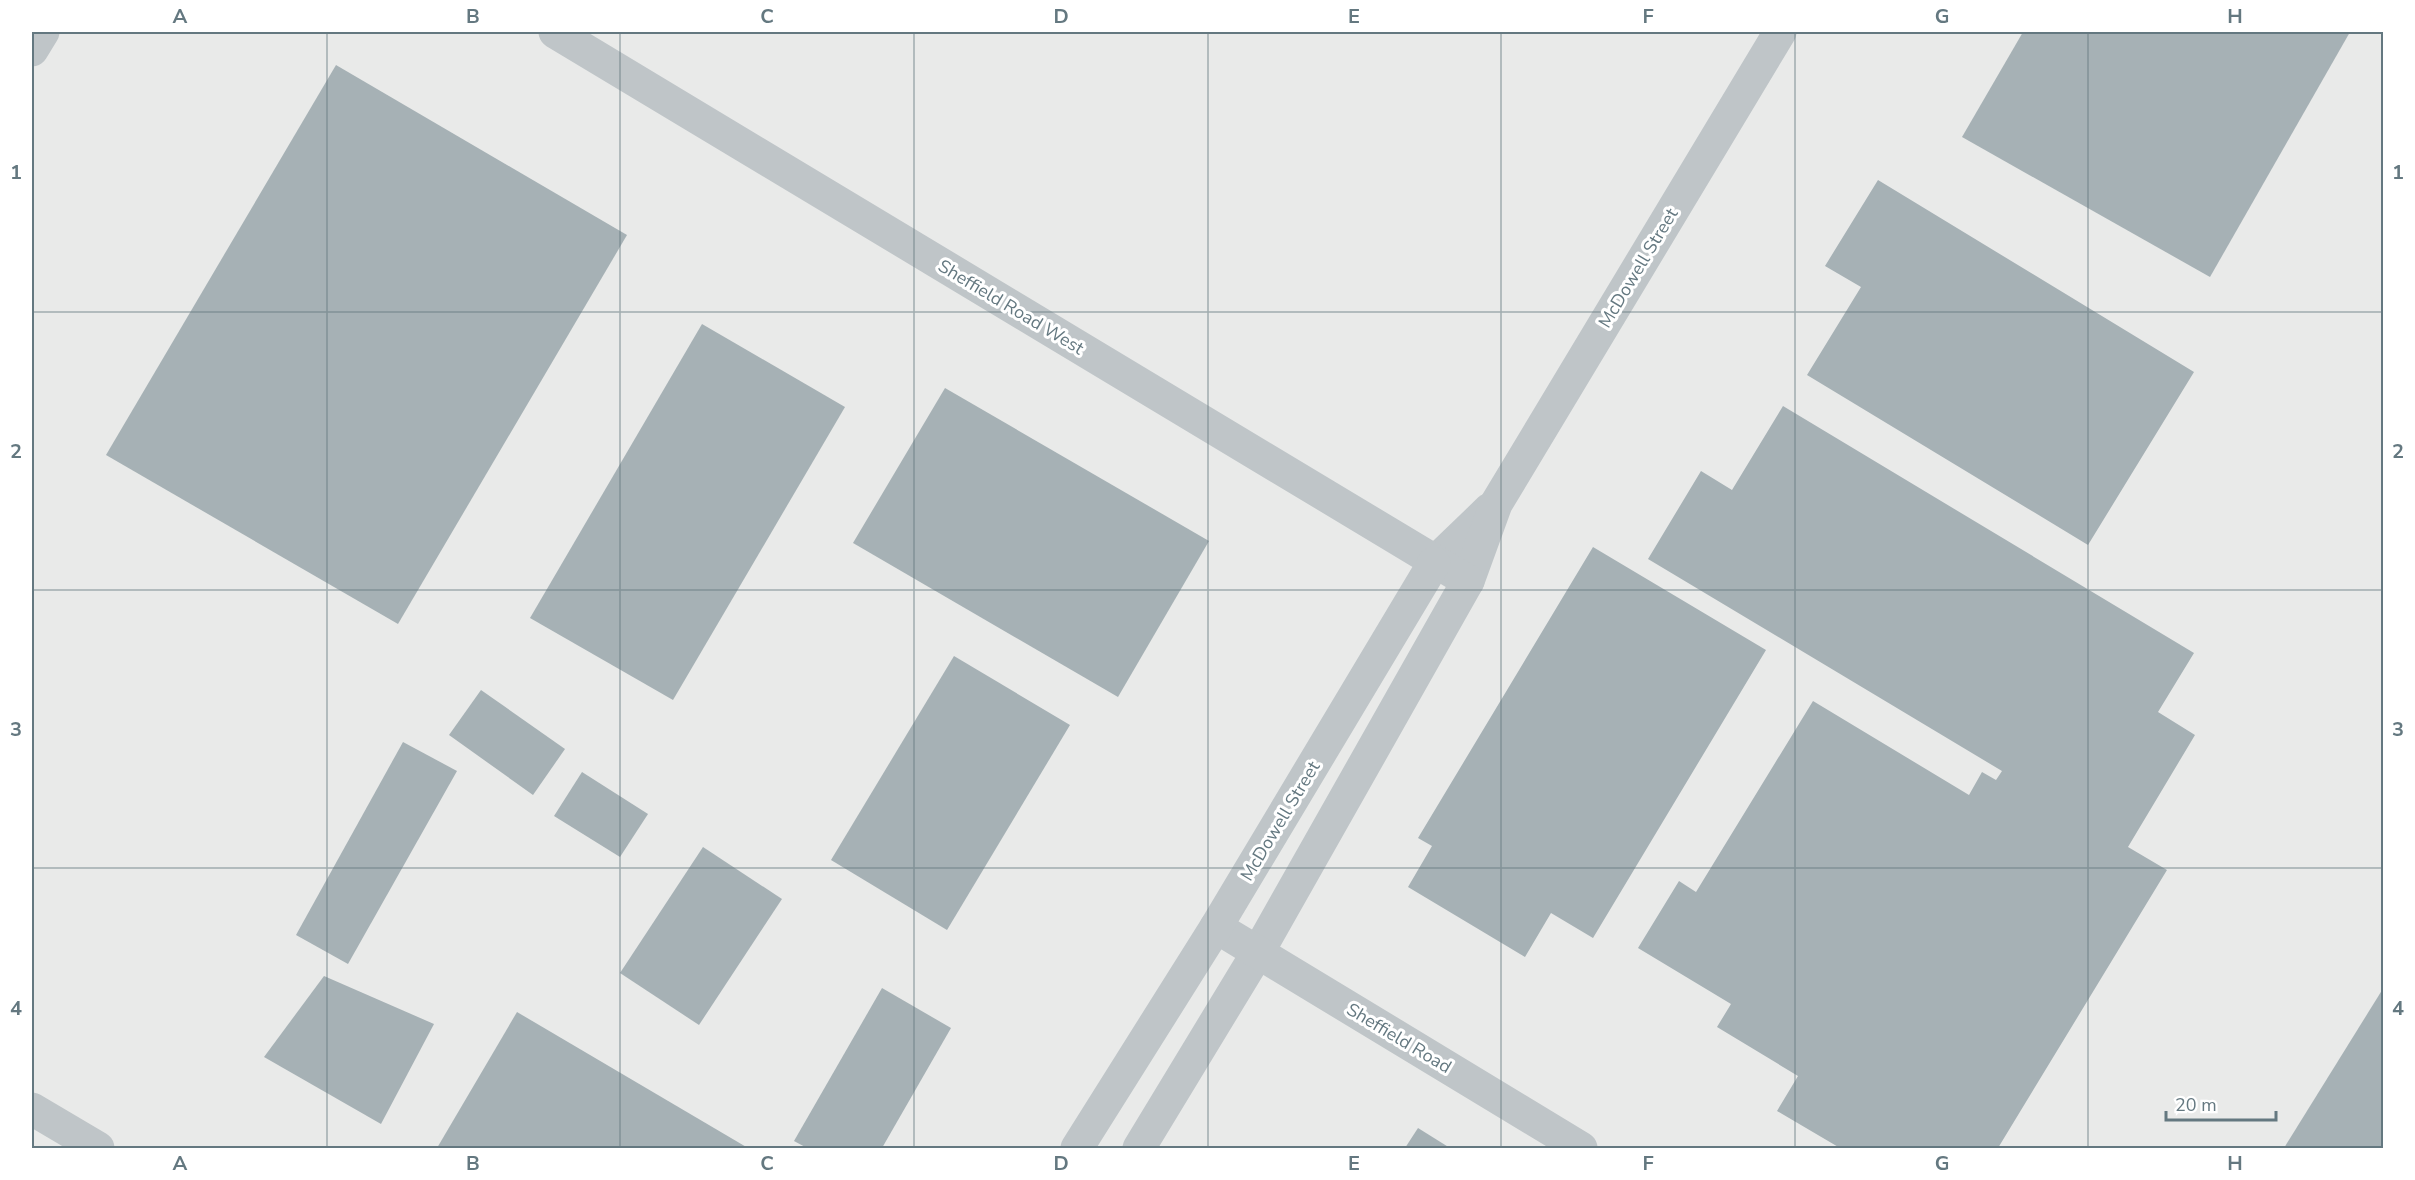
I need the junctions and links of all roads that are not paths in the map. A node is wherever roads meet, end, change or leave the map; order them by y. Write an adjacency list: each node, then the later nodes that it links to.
1 (43, 32): 4 (street)
2 (555, 32): 6 (street, Sheffield Road West)
3 (1780, 32): 5 (street, McDowell Street)
4 (32, 50)
5 (1496, 504): 6 (street, McDowell Street); 7 (street, McDowell Street)
6 (1434, 563): 7 (street, Sheffield Road West); 8 (street, McDowell Street)
7 (1468, 581): 9 (street, McDowell Street)
8 (1216, 927): 9 (street, Sheffield Road); 12 (street, McDowell Street)
9 (1258, 952): 13 (street, McDowell Street); 14 (street, Sheffield Road)
10 (32, 1109): 11 (street)
11 (99, 1149)
12 (1077, 1149)
13 (1139, 1149)
14 (1581, 1149)

